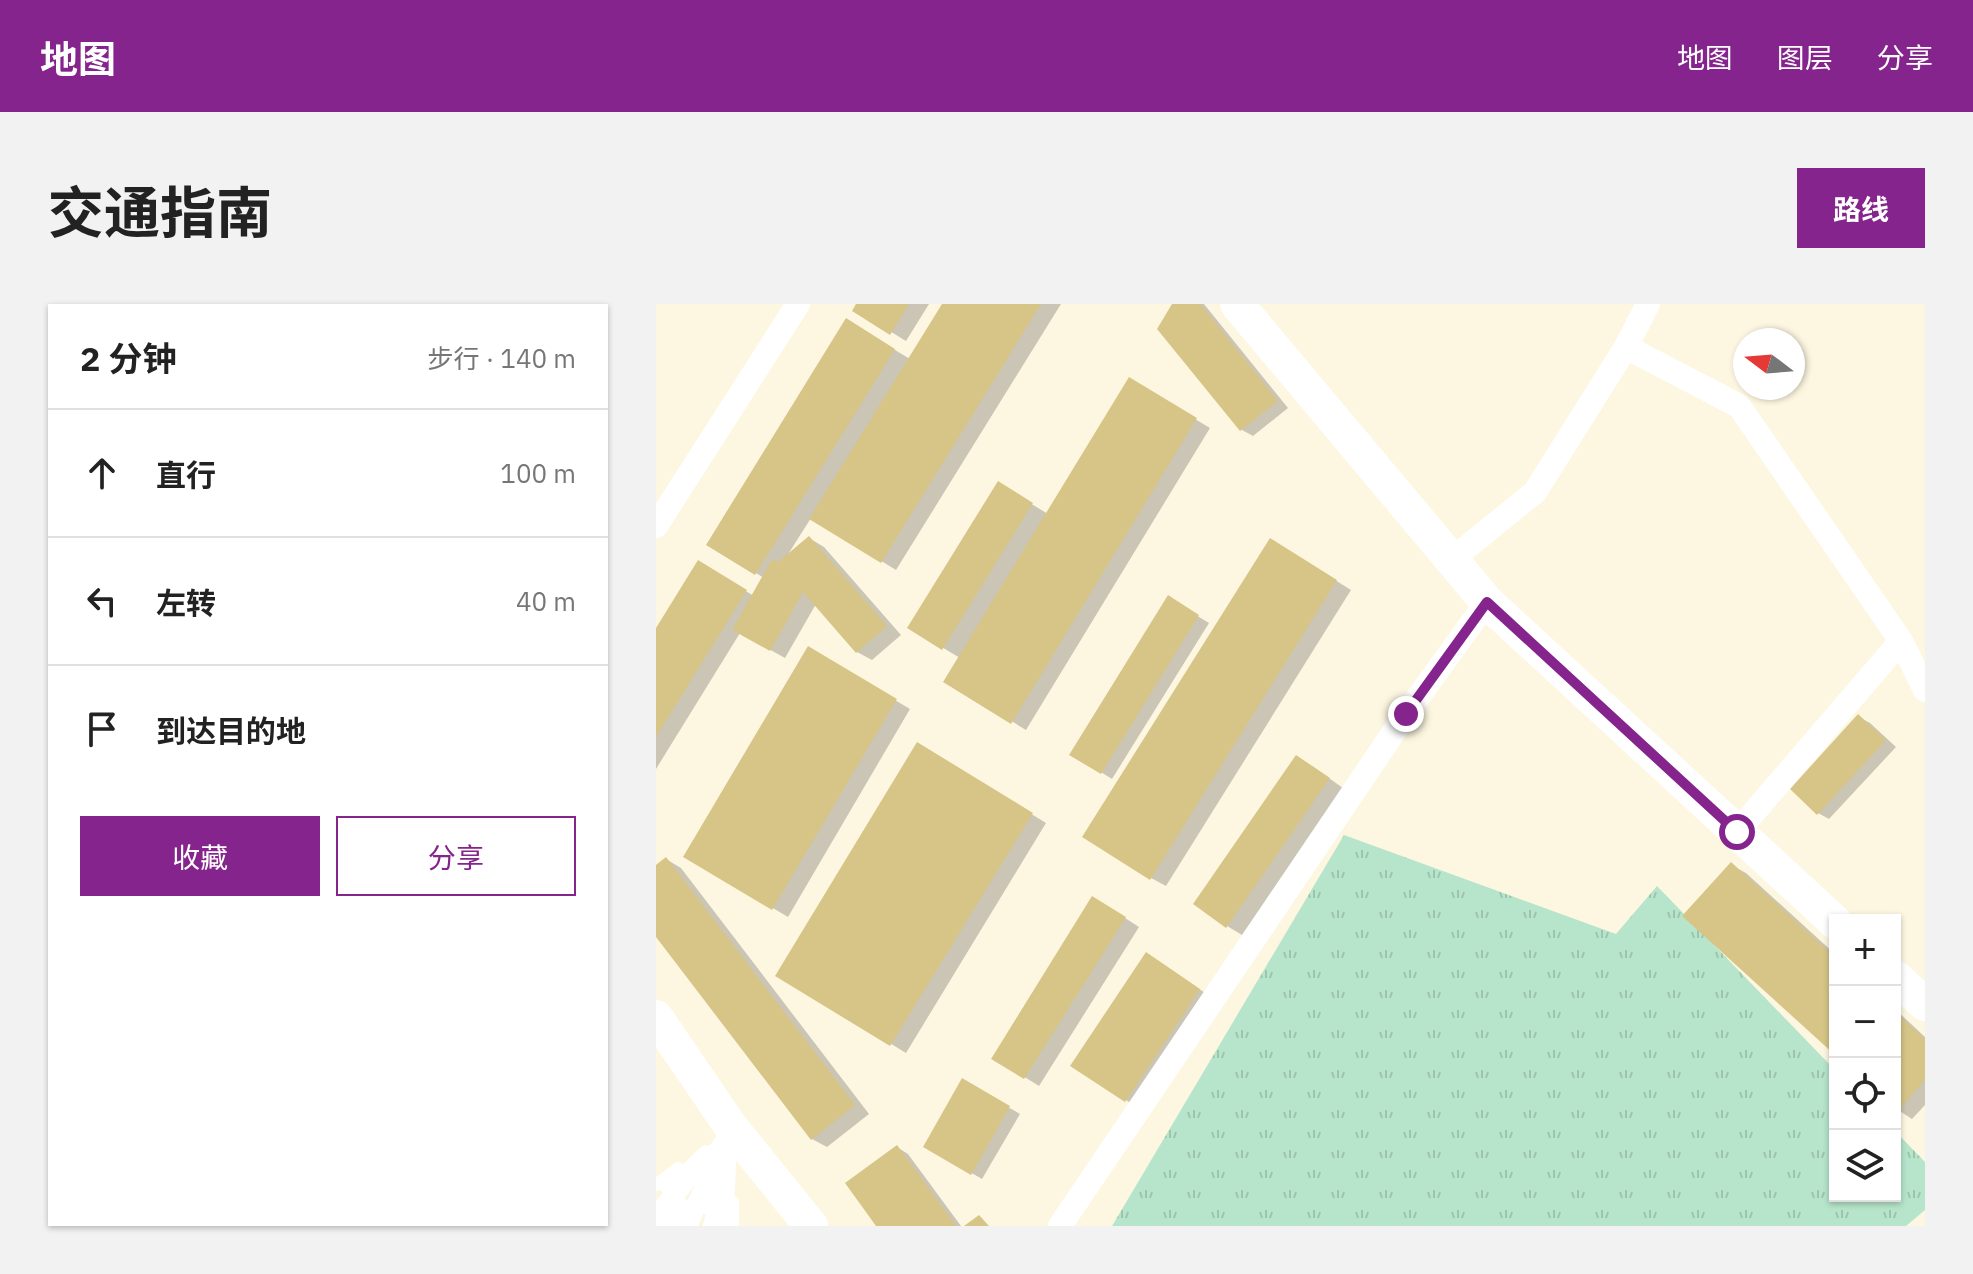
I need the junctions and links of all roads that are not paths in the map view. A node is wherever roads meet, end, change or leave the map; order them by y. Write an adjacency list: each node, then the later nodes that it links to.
1 (798, 304): 5 (street)
2 (1237, 304): 6 (street)
3 (1648, 304): 4 (street)
4 (1626, 347): 6 (street); 8 (street)
5 (656, 526)
6 (1451, 560): 7 (street)
7 (1487, 602): 10 (street); 28 (street)
8 (1901, 641): 9 (street); 10 (street)
9 (1925, 690)
10 (1737, 832): 11 (street)
11 (1829, 916)
12 (1901, 982): 13 (street)
13 (1925, 1004)
14 (656, 1017): 15 (street)
15 (731, 1127): 16 (lane); 17 (lane); 18 (lane); 19 (lane); 20 (lane); 21 (lane); 22 (lane); 23 (lane); 24 (lane); 25 (lane); 26 (lane); 27 (street)
16 (656, 1185)
17 (656, 1198)
18 (656, 1210)
19 (656, 1226)
20 (668, 1226)
21 (681, 1226)
22 (692, 1226)
23 (700, 1226)
24 (709, 1226)
25 (715, 1226)
26 (728, 1226)
27 (811, 1226)
28 (1060, 1226)

